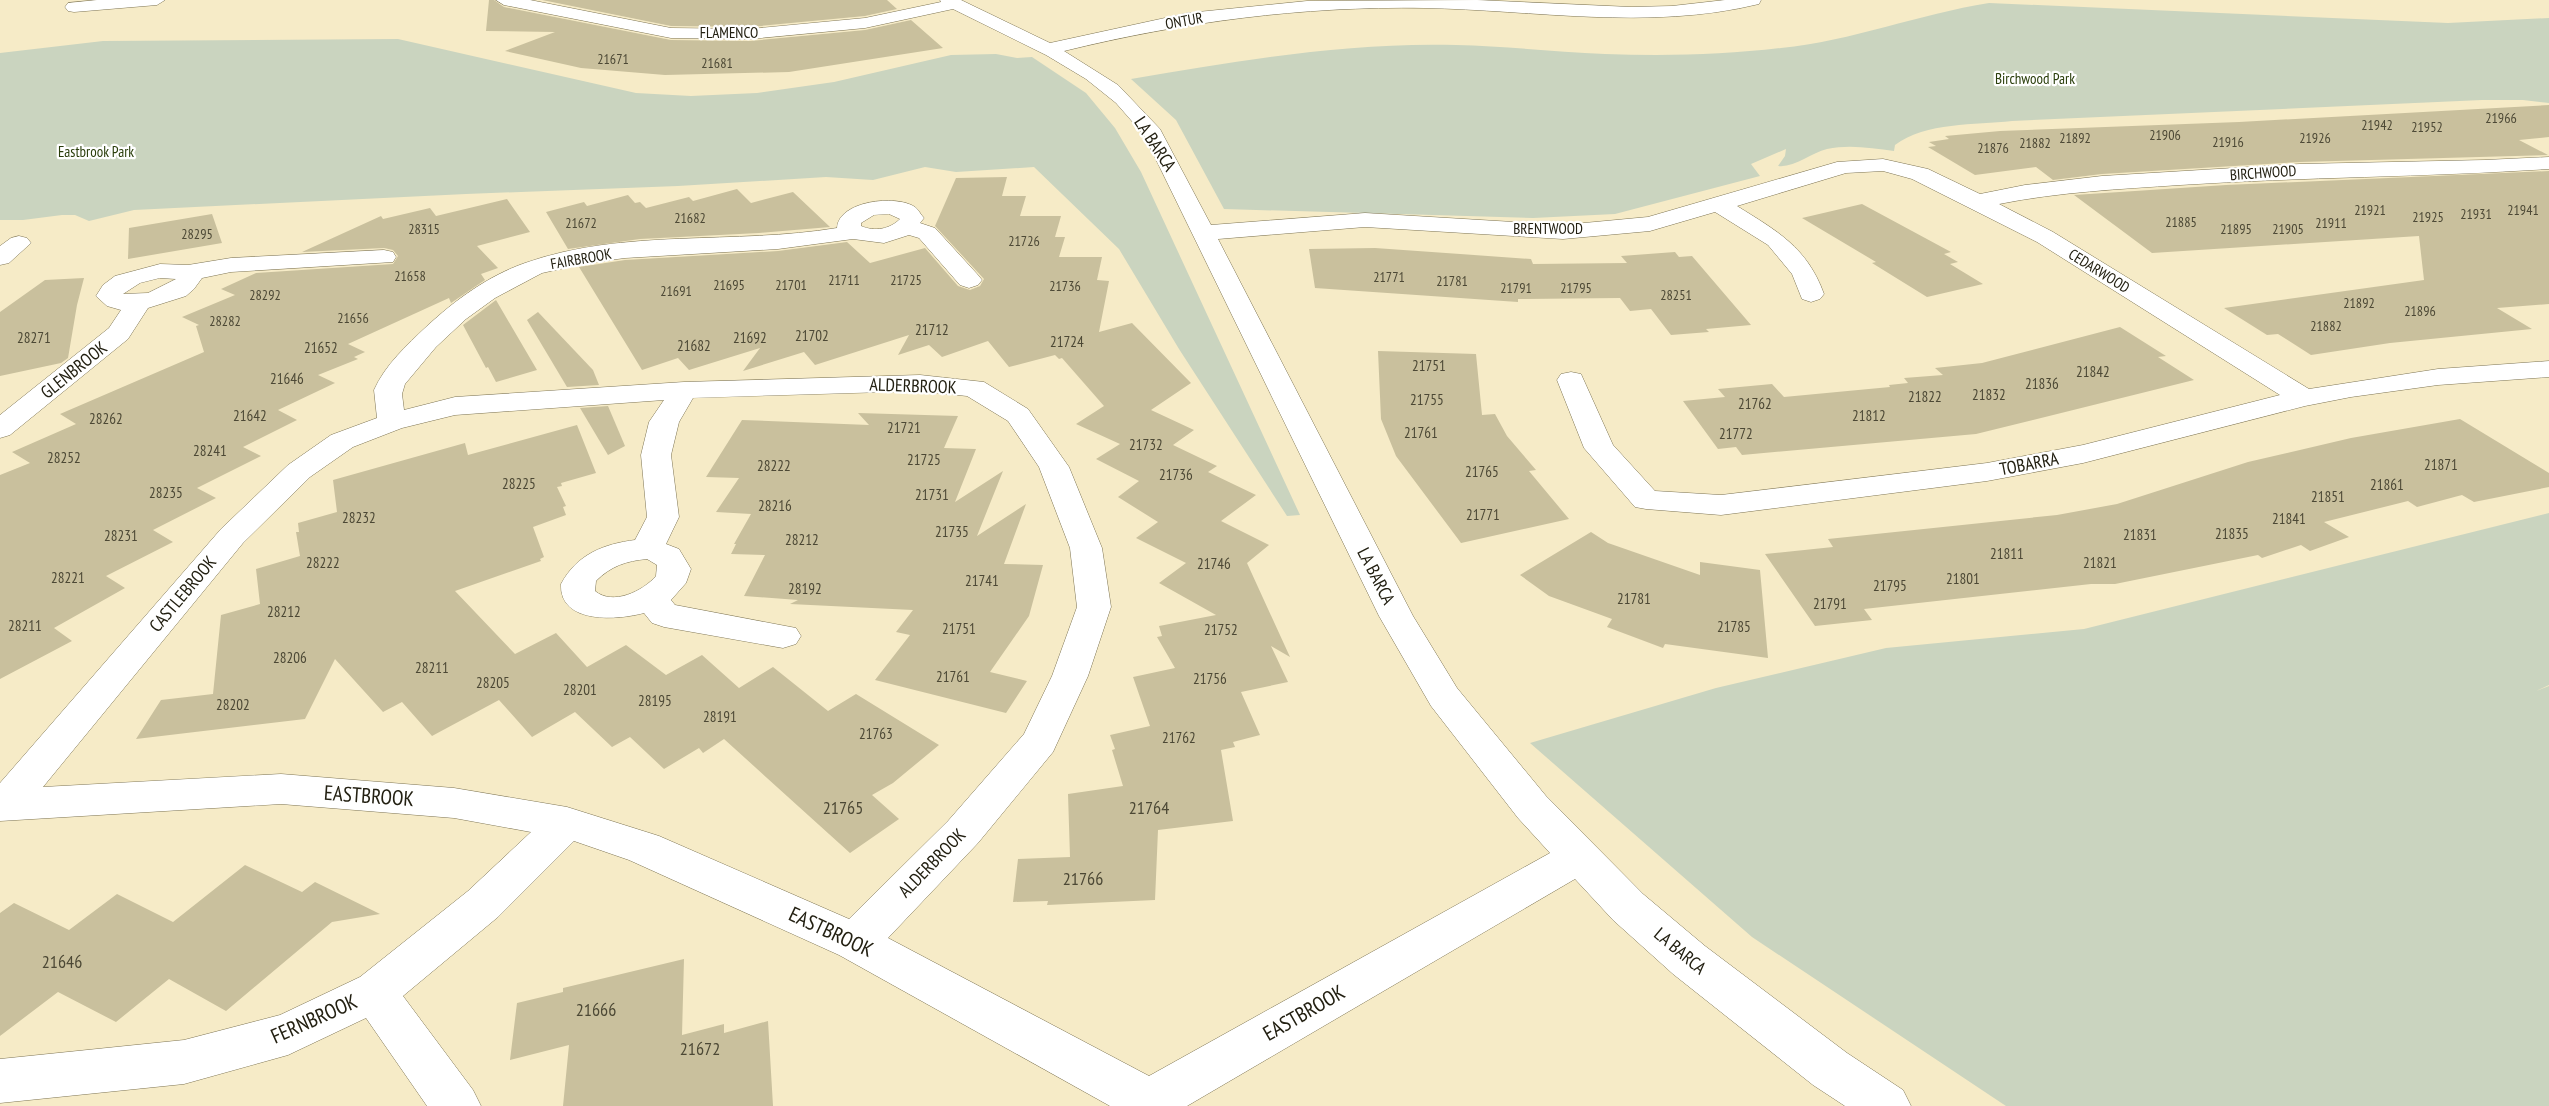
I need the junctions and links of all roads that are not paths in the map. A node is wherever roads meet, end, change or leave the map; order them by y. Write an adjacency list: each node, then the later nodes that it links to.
1 (157, 0): 5 (street)
2 (504, 0): 4 (street, FLAMENCO)
3 (1752, 0): 6 (street, ONTUR)
4 (951, 2): 6 (street, LA BARCA)
5 (74, 7)
6 (1048, 49): 11 (street, LA BARCA)
7 (2549, 163): 9 (street, BIRCHWOOD)
8 (1883, 165): 9 (street, CEDARWOOD); 10 (street, BRENTWOOD)
9 (1977, 201): 20 (street, CEDARWOOD)
10 (1718, 204): 11 (street, BRENTWOOD); 16 (street)
11 (1204, 232): 28 (street, LA BARCA)
12 (19, 243): 14 (street)
13 (384, 257): 22 (street, GLENBROOK)
14 (0, 258)
15 (969, 280): 21 (street, FAIRBROOK)
16 (1811, 294)
17 (2549, 369): 20 (street, TOBARRA)
18 (1571, 380): 20 (street, TOBARRA)
19 (684, 390): 21 (street, ALDERBROOK); 23 (street); 29 (street, ALDERBROOK)
20 (2304, 398)
21 (392, 422): 26 (street, CASTLEBROOK)
22 (0, 429)
23 (647, 549): 24 (street); 24 (street)
24 (651, 598): 25 (street)
25 (783, 636)
26 (2, 805): 27 (street, EASTBROOK)
27 (567, 822): 29 (street, EASTBROOK); 30 (street, FERNBROOK)
28 (1578, 857): 29 (street, EASTBROOK); 33 (street, LA BARCA)
29 (855, 942)
30 (376, 991): 31 (street, FERNBROOK); 32 (street)
31 (0, 1081)
32 (456, 1106)
33 (1886, 1106)

